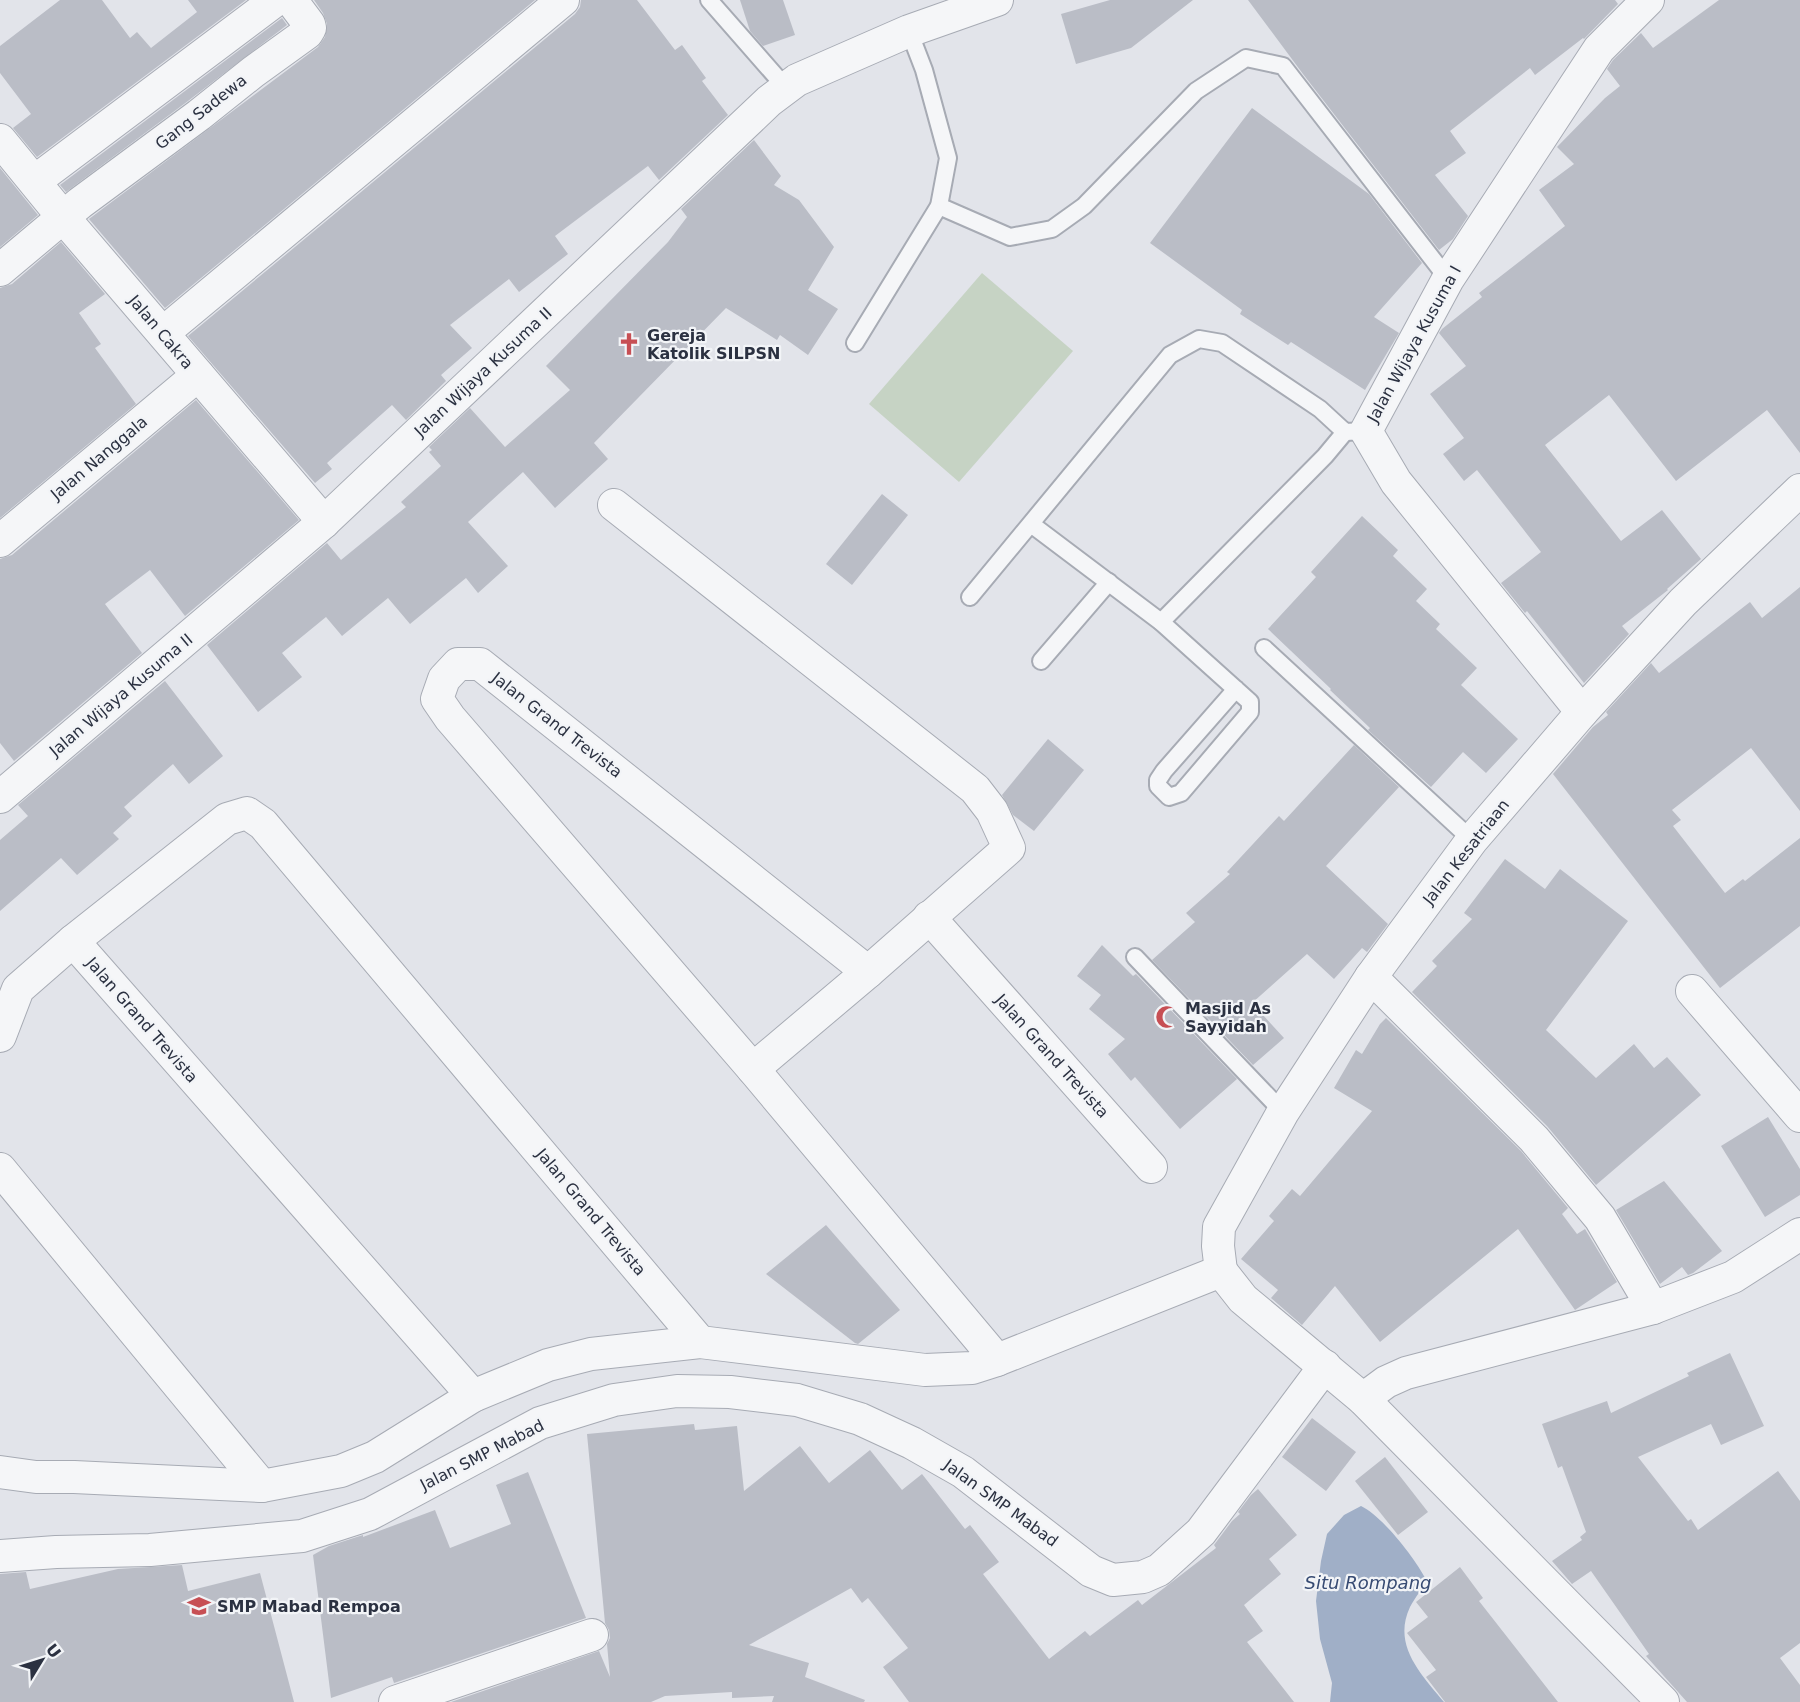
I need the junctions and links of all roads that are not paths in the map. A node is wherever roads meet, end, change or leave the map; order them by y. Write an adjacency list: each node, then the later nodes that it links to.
1 (276, 0): 10 (street)
2 (291, 0): 12 (street, Gang Sadewa)
3 (563, 0): 15 (street)
4 (709, 0): 8 (lane)
5 (997, 0): 7 (street, Jalan Wijaya Kusuma II)
6 (1648, 0): 14 (street, Jalan Wijaya Kusuma I)
7 (909, 31): 8 (street, Jalan Wijaya Kusuma II); 11 (lane)
8 (787, 89): 21 (street, Jalan Wijaya Kusuma II)
9 (0, 140): 10 (street, Jalan Cakra)
10 (35, 181): 12 (street, Jalan Cakra)
11 (939, 206): 14 (lane); 16 (lane)
12 (63, 217): 13 (street, Gang Sadewa); 15 (street, Jalan Cakra)
13 (0, 270)
14 (1448, 279): 18 (street, Jalan Wijaya Kusuma I)
15 (163, 333): 17 (street, Jalan Cakra)
16 (855, 343)
17 (198, 375): 21 (street, Jalan Cakra); 23 (street, Jalan Nanggala)
18 (1355, 432): 22 (lane); 26 (lane); 30 (street, Jalan Wijaya Kusuma I)
19 (1798, 497): 30 (street, Jalan Kesatriaan)
20 (614, 506): 33 (street)
21 (324, 522): 31 (street, Jalan Wijaya Kusuma II)
22 (1031, 524): 24 (lane); 25 (lane)
23 (0, 541)
24 (1109, 582): 26 (lane); 28 (lane)
25 (970, 597)
26 (1161, 622): 29 (lane)
27 (1264, 648): 32 (lane)
28 (1041, 661)
29 (1236, 689): 29 (lane)
30 (1582, 712): 32 (street, Jalan Kesatriaan)
31 (0, 797)
32 (1472, 840): 37 (street, Jalan Kesatriaan)
33 (929, 918): 36 (street); 43 (street, Jalan Grand Trevista)
34 (73, 941): 39 (street, Jalan Grand Trevista); 48 (street, Jalan Grand Trevista); 51 (street, Jalan Grand Trevista)
35 (1136, 957): 42 (lane)
36 (868, 972): 40 (street); 40 (street, Jalan Grand Trevista)
37 (1371, 977): 42 (street, Jalan Kesatriaan); 47 (street)
38 (1692, 991): 41 (street)
39 (0, 1036)
40 (753, 1069): 49 (street, Jalan Grand Trevista)
41 (1798, 1110)
42 (1283, 1112): 46 (street, Jalan Kesatriaan)
43 (1151, 1167)
44 (0, 1169): 54 (street)
45 (1800, 1234): 47 (street)
46 (1221, 1271): 49 (street); 50 (street)
47 (1653, 1308): 52 (street)
48 (700, 1342): 49 (street); 51 (street)
49 (997, 1360)
50 (1325, 1366): 52 (street); 55 (street, Jalan SMP Mabad)
51 (473, 1396): 54 (street)
52 (1363, 1399): 58 (street)
53 (0, 1472): 54 (street)
54 (262, 1486)
55 (0, 1556)
56 (592, 1635): 57 (street)
57 (395, 1702)
58 (1663, 1702)

